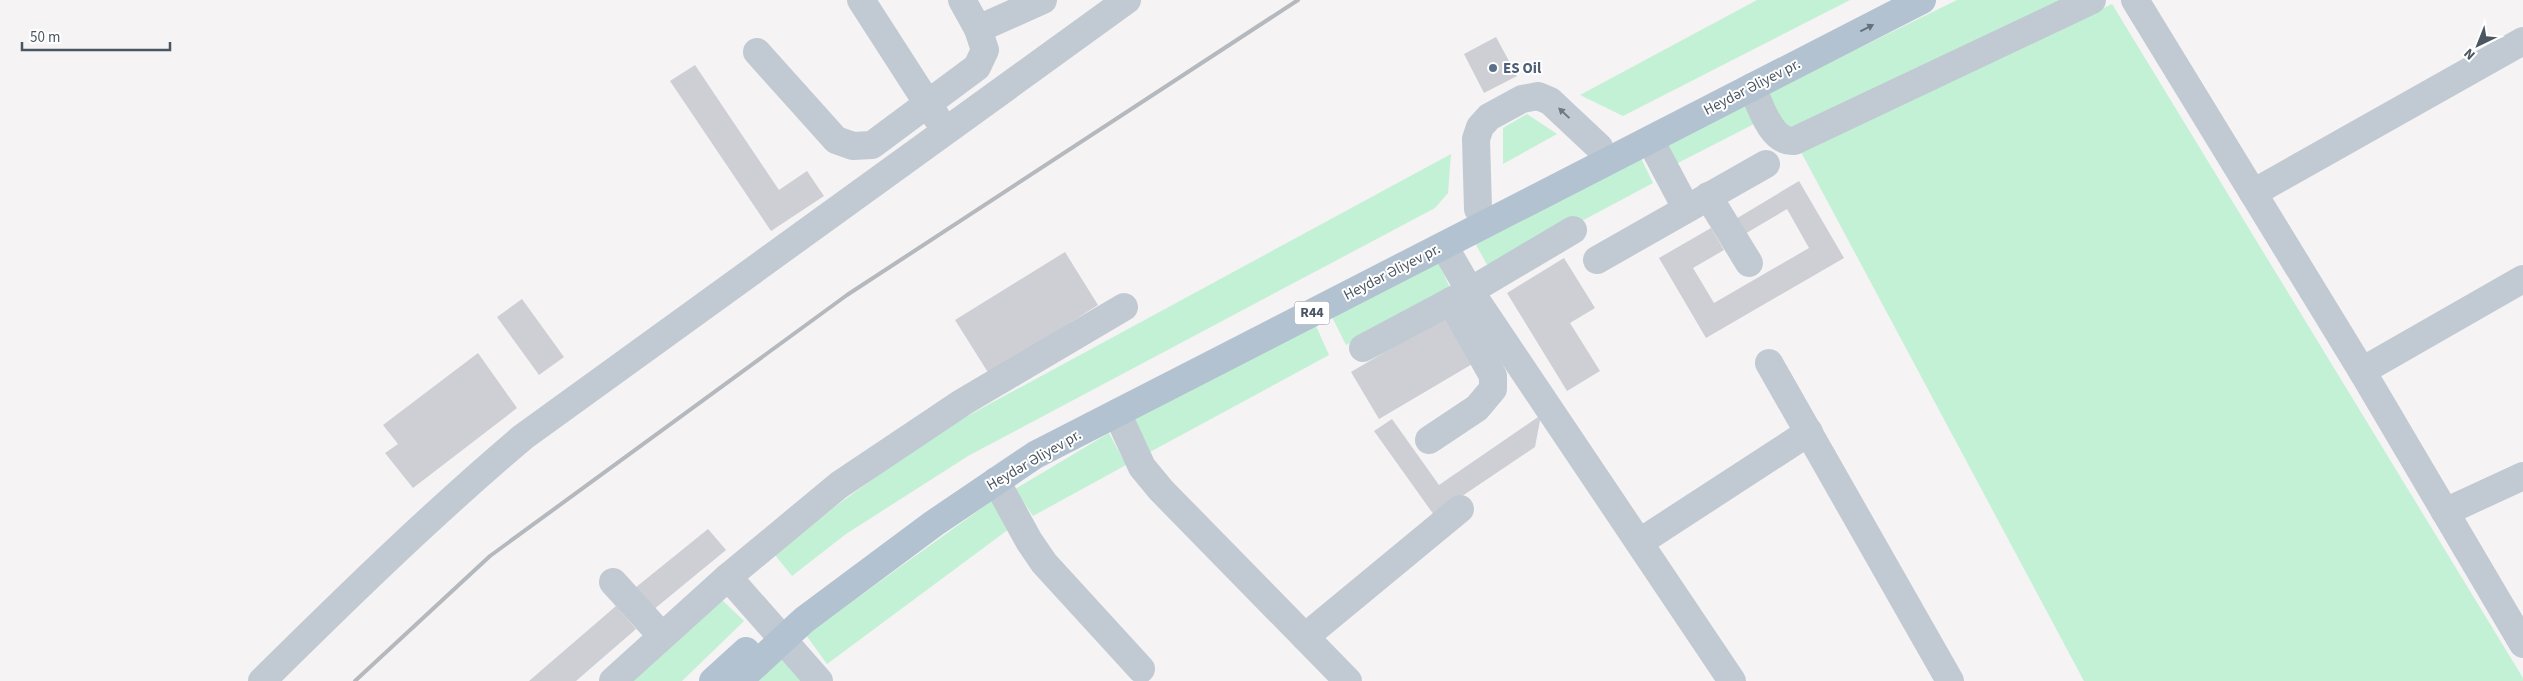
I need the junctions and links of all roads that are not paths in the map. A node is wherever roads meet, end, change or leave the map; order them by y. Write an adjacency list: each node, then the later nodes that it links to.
1 (861, 0): 13 (street)
2 (962, 0): 9 (street)
3 (1043, 0): 9 (street)
4 (1127, 0): 14 (street)
5 (1883, 0): 16 (main road, Heydər Əliyev pr. / R44)
6 (1922, 0): 12 (main road, Heydər Əliyev pr. / R44, one-way to 6)
7 (2092, 0): 12 (street)
8 (2136, 0): 18 (street)
9 (978, 28): 13 (street)
10 (2523, 41): 18 (street)
11 (757, 52): 13 (street)
12 (1752, 87): 15 (main road, Heydər Əliyev pr. / R44)
13 (927, 104): 14 (street)
14 (946, 132): 46 (street)
15 (1650, 140): 19 (street); 22 (main road, Heydər Əliyev pr. / R44)
16 (1599, 147): 20 (main road, Heydər Əliyev pr. / R44); 20 (street, one-way to 20)
17 (1766, 164): 19 (street)
18 (2253, 193): 30 (street)
19 (1697, 202): 23 (street); 24 (street)
20 (1478, 209): 41 (main road, Heydər Əliyev pr. / R44)
21 (1573, 230): 26 (street)
22 (1444, 246): 26 (street); 31 (main road, Heydər Əliyev pr. / R44)
23 (1596, 260)
24 (1749, 263)
25 (2523, 279): 30 (street)
26 (1460, 296): 28 (street); 33 (street); 38 (street)
27 (1124, 307): 39 (street)
28 (1362, 348)
29 (1769, 363): 32 (street)
30 (2362, 371): 37 (street)
31 (1117, 413): 35 (main road, Heydər Əliyev pr. / R44); 43 (street)
32 (1809, 432): 38 (street); 53 (street)
33 (1429, 440)
34 (2523, 476): 37 (street)
35 (996, 481): 41 (main road, Heydər Əliyev pr. / R44); 45 (street)
36 (1460, 509): 43 (street)
37 (2445, 512): 44 (street)
38 (1640, 542): 52 (street)
39 (728, 577): 41 (street); 42 (street)
40 (613, 582): 42 (street)
41 (778, 634): 48 (main road, Heydər Əliyev pr. / R44); 49 (main road, Heydər Əliyev pr. / R44); 50 (street)
42 (661, 635): 47 (street)
43 (1305, 636): 51 (street)
44 (2523, 644)
45 (1141, 669)
46 (262, 681)
47 (613, 681)
48 (713, 681)
49 (738, 681)
50 (819, 681)
51 (1348, 681)
52 (1732, 681)
53 (1950, 681)

